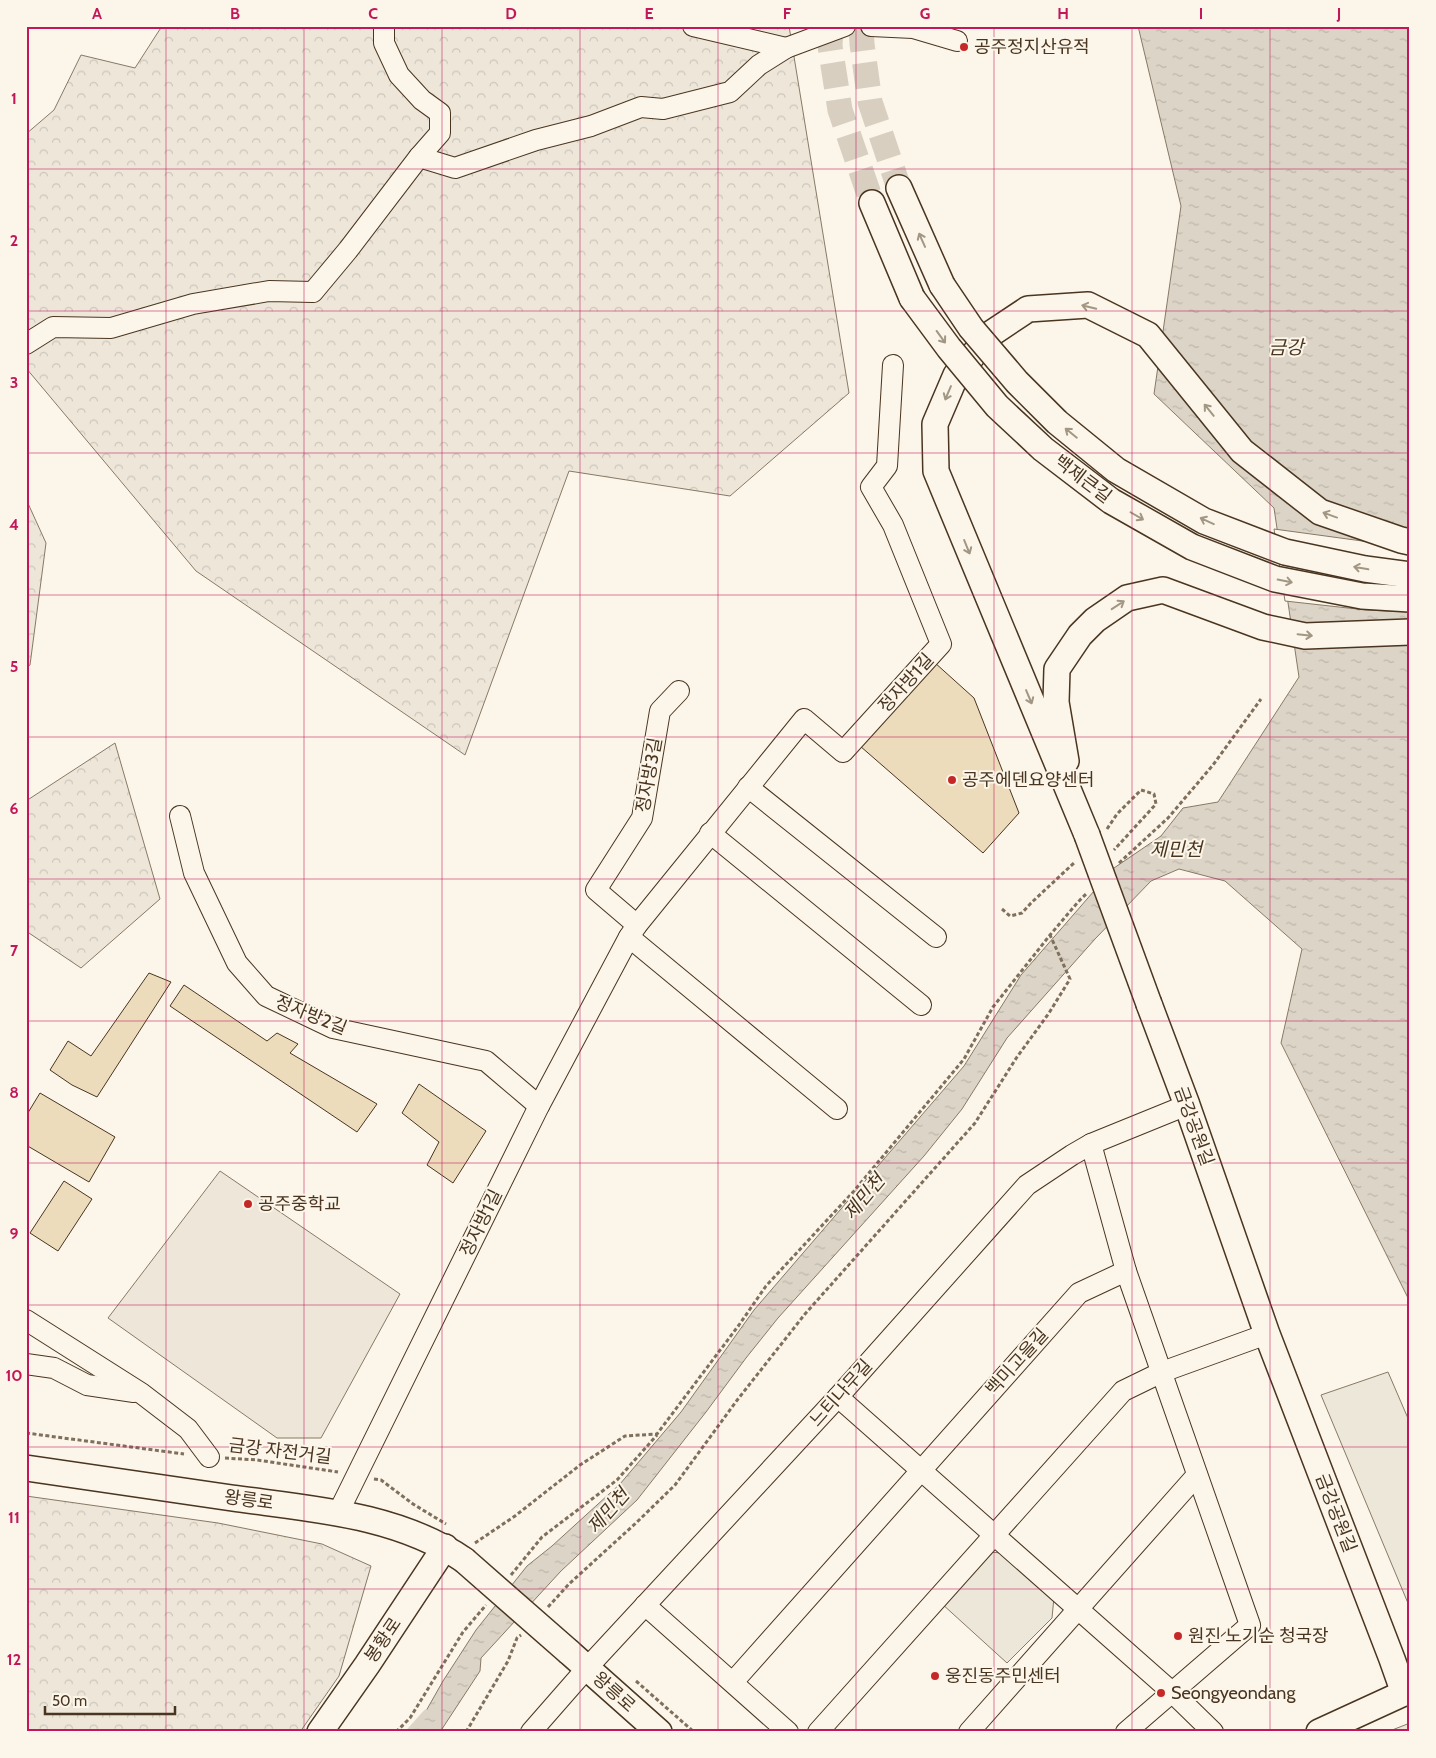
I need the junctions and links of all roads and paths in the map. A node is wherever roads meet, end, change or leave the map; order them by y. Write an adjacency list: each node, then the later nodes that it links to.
1 (384, 26): 7 (street)
2 (694, 26): 6 (street)
3 (845, 26): 6 (street)
4 (871, 26): 5 (street)
5 (957, 41)
6 (786, 48): 7 (street)
7 (418, 157): 10 (street)
8 (899, 188): 13 (main road, 백제큰길, one-way to 8, bridge)
9 (872, 203): 14 (main road, 백제큰길, one-way to 14, bridge)
10 (26, 344)
11 (894, 365): 18 (street, 정자방1길)
12 (1410, 542): 19 (main road, one-way to 19)
13 (1410, 575)
14 (1410, 599)
15 (1410, 632): 19 (main road, one-way to 15)
16 (679, 690): 24 (street, 정자방3길)
17 (1261, 699): 22 (path)
18 (748, 787): 21 (street, 정자방1길); 26 (street)
19 (1073, 804): 28 (main road, 금강공원길, bridge)
20 (180, 816): 29 (street, 정자방2길)
21 (710, 834): 24 (street, 정자방1길); 27 (street)
22 (1112, 870)
23 (1092, 889): 25 (path)
24 (633, 931): 29 (street, 정자방1길); 30 (street)
25 (1050, 935): 40 (path); 53 (path)
26 (936, 937)
27 (921, 1005)
28 (1187, 1105): 31 (street, 느티나무길); 34 (main road, 금강공원길)
29 (539, 1106): 45 (street, 정자방1길)
30 (837, 1108)
31 (1091, 1144): 32 (street); 38 (street, 느티나무길)
32 (1126, 1270): 36 (street); 43 (street, 백미고을길)
33 (26, 1320): 37 (street)
34 (1268, 1334): 36 (street); 56 (main road, 금강공원길)
35 (26, 1364): 37 (street)
36 (1162, 1372): 44 (street); 47 (street)
37 (141, 1393): 41 (street)
38 (838, 1397): 43 (street); 51 (street, 느티나무길)
39 (26, 1433): 41 (path, 금강 자전거길)
40 (657, 1434): 48 (path); 49 (path)
41 (208, 1457): 45 (path, 금강 자전거길)
42 (26, 1468): 46 (main road, 왕릉로)
43 (921, 1470): 47 (street); 57 (street, 백미고을길)
44 (1197, 1475): 52 (street); 59 (street)
45 (357, 1476): 46 (street, 정자방1길); 48 (path, 금강 자전거길)
46 (338, 1513): 48 (main road, 왕릉로)
47 (994, 1535): 52 (street); 66 (street)
48 (463, 1543): 55 (main road, 왕릉로, bridge); 60 (main road, 봉황로)
49 (508, 1579)
50 (488, 1601): 61 (path)
51 (645, 1605): 55 (street, 느티나무길); 57 (street)
52 (1078, 1609): 59 (street); 67 (street)
53 (543, 1611)
54 (524, 1632): 62 (path)
55 (578, 1660): 63 (street, 느티나무길); 64 (main road, 왕릉로)
56 (1401, 1661): 58 (main road, 금강공원길)
57 (733, 1682): 65 (street)
58 (1407, 1692): 70 (main road)
59 (1173, 1693): 68 (street); 69 (street)
60 (320, 1732)
61 (396, 1732)
62 (466, 1732)
63 (531, 1732)
64 (658, 1732)
65 (788, 1732)
66 (818, 1732)
67 (969, 1732)
68 (1126, 1732)
69 (1213, 1732)
70 (1319, 1732)

